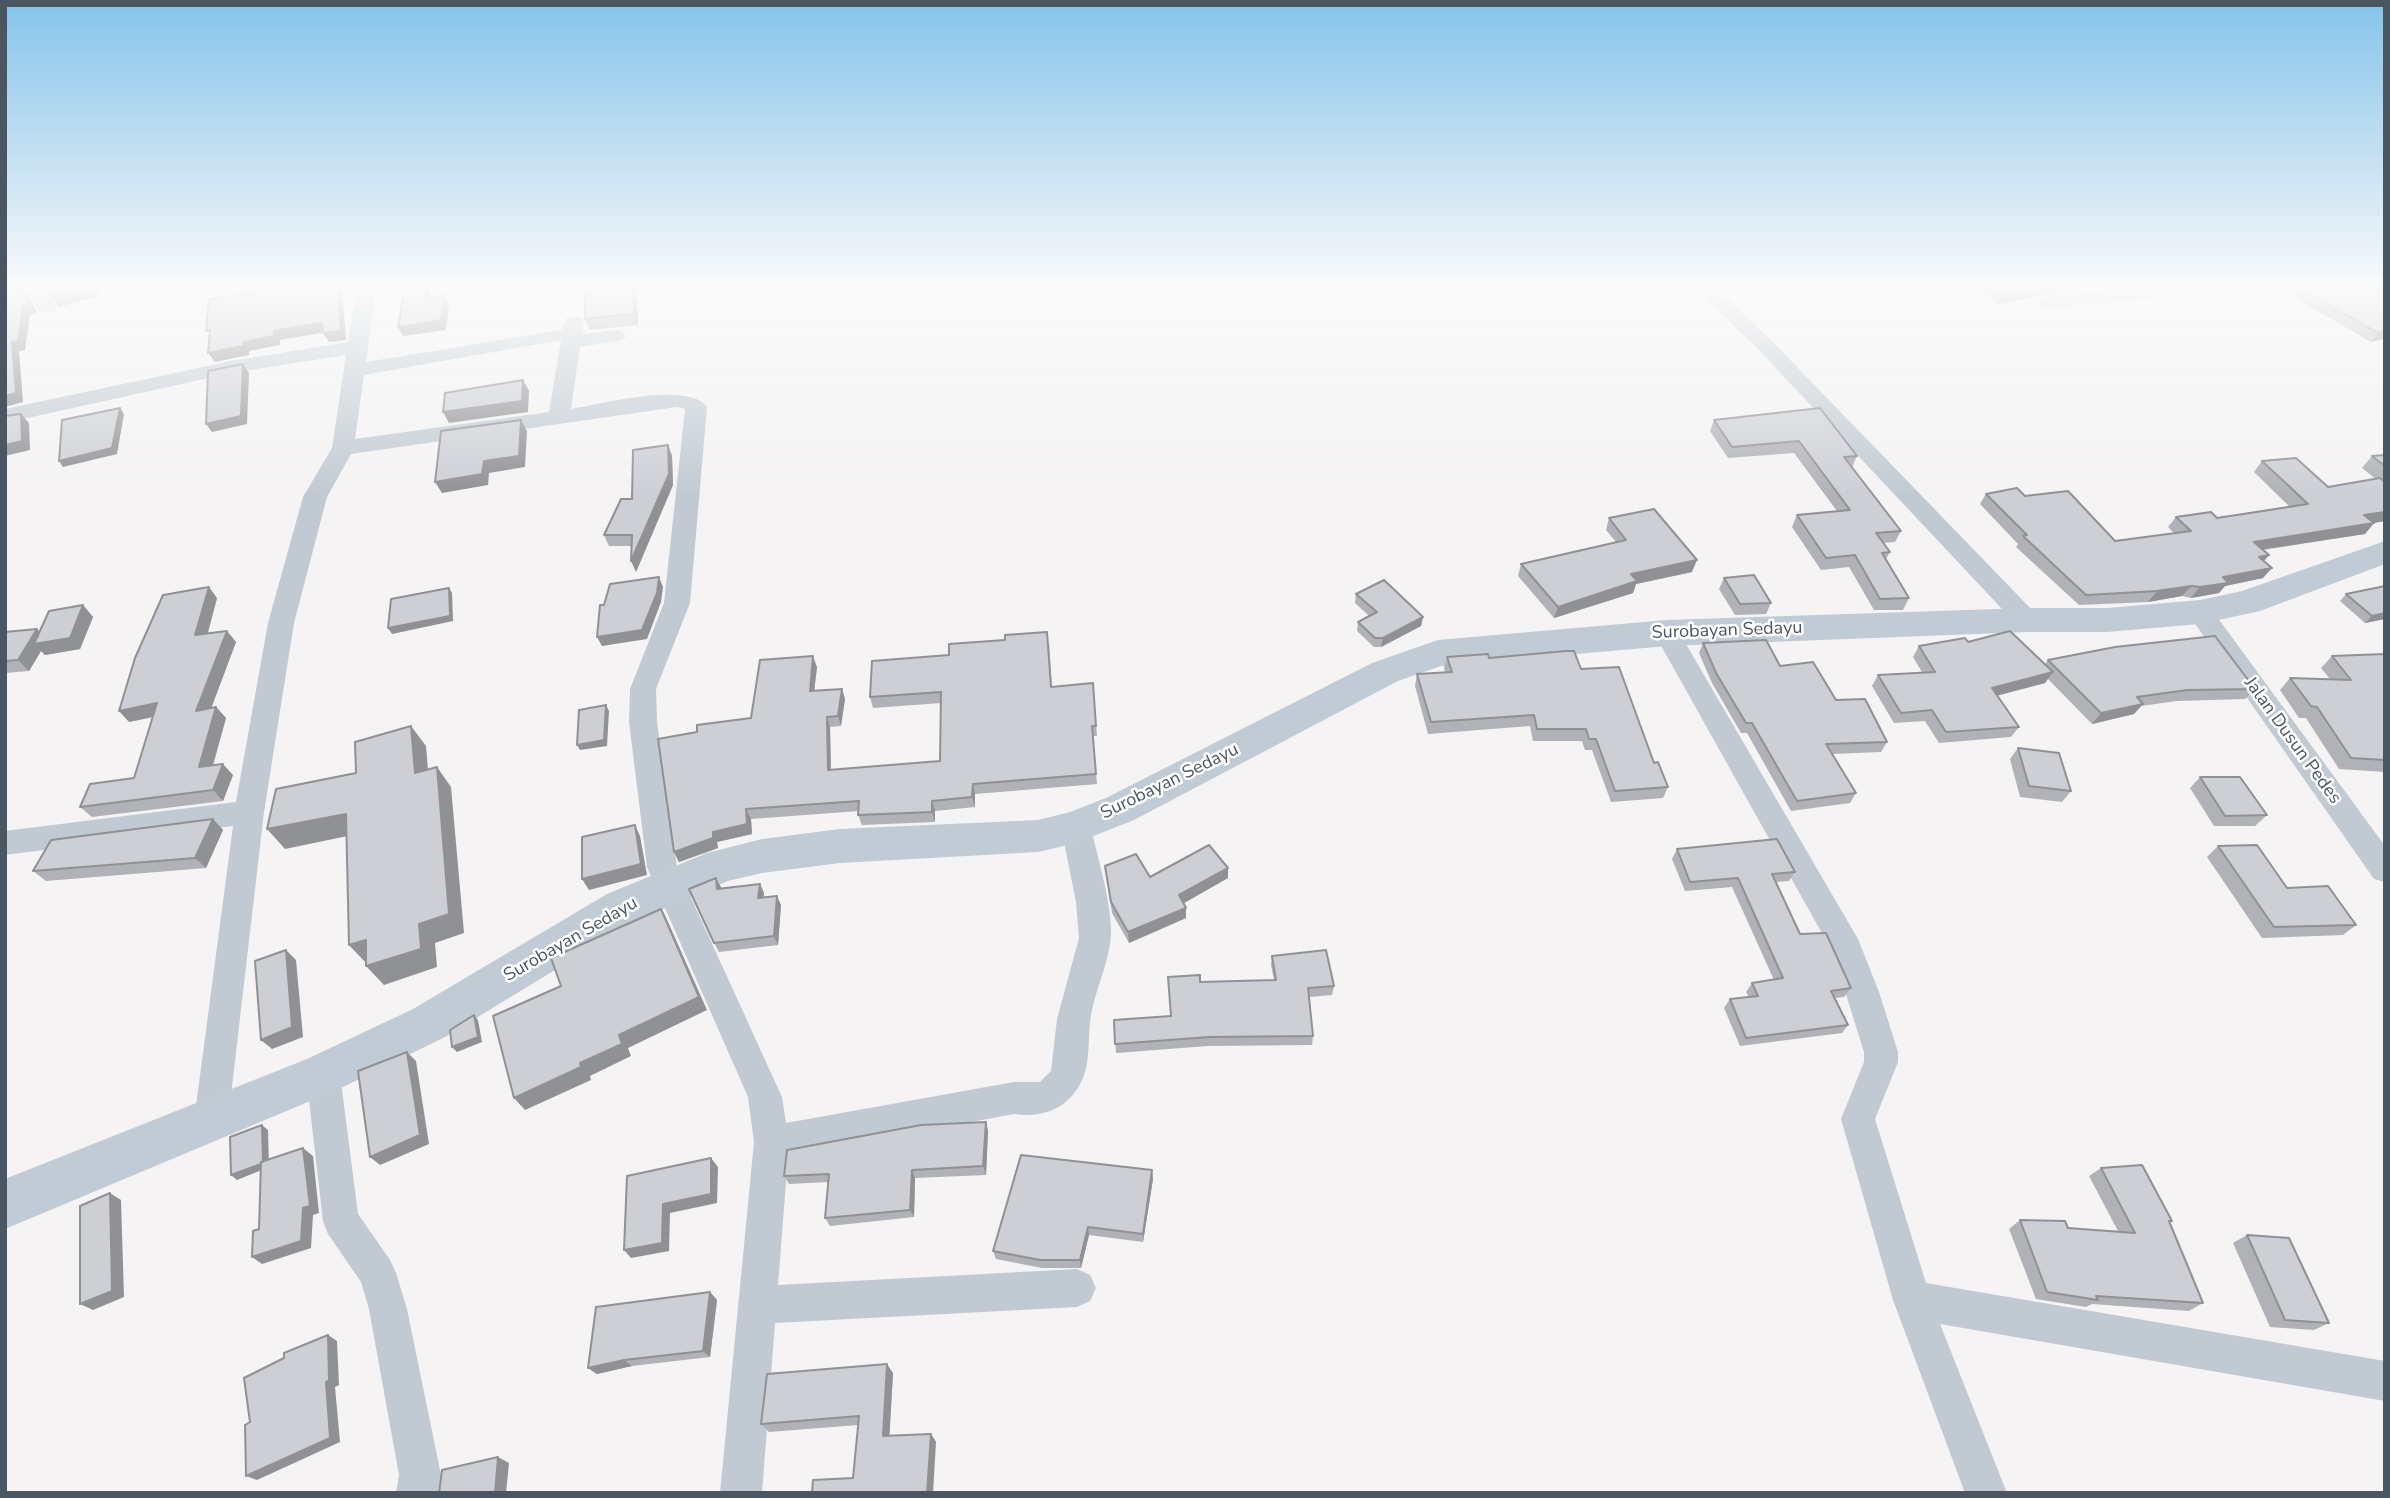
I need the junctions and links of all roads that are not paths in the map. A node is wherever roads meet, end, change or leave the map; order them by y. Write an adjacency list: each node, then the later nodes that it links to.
1 (300, 356): 7 (street)
2 (354, 356): 6 (street)
3 (438, 356): 6 (street)
4 (566, 356): 8 (street)
5 (1775, 356): 12 (street)
6 (352, 371): 9 (street)
7 (5, 416)
8 (559, 417): 9 (street); 18 (street)
9 (343, 448): 14 (street)
10 (2385, 552): 11 (main road, Surobayan Sedayu)
11 (2200, 612): 12 (main road, Surobayan Sedayu); 17 (street, Jalan Dusun Pedes)
12 (2027, 620): 13 (main road, Surobayan Sedayu)
13 (1667, 633): 15 (main road, Surobayan Sedayu); 24 (street)
14 (249, 812): 16 (street); 20 (street)
15 (1076, 827): 18 (main road, Surobayan Sedayu); 21 (street)
16 (5, 843)
17 (2385, 870)
18 (669, 886): 19 (main road, Surobayan Sedayu); 21 (street)
19 (323, 1074): 20 (main road, Surobayan Sedayu); 27 (street)
20 (211, 1121): 22 (main road, Surobayan Sedayu)
21 (772, 1142): 25 (street)
22 (5, 1204)
23 (1077, 1288): 25 (street)
24 (1912, 1300): 26 (street); 29 (street)
25 (756, 1305): 28 (street)
26 (2385, 1381)
27 (417, 1493)
28 (741, 1493)
29 (1986, 1493)

